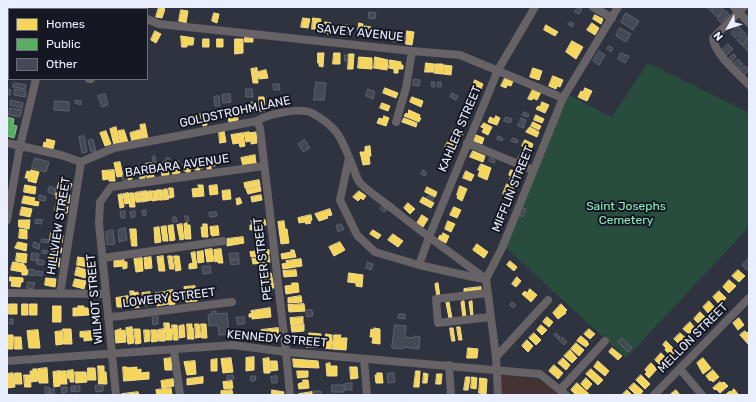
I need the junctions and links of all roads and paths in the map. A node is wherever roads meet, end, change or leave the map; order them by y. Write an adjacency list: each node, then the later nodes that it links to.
1 (535, 7): 9 (street, KAHLER STREET)
2 (593, 7): 5 (street)
3 (618, 7): 5 (street, MIFFLIN STREET)
4 (739, 9): 7 (street); 11 (street)
5 (612, 18): 12 (street, MIFFLIN STREET)
6 (148, 19): 8 (street, SAVEY AVENUE)
7 (749, 23)
8 (412, 51): 9 (street, SAVEY AVENUE); 14 (street)
9 (498, 70): 12 (street, SAVEY AVENUE); 16 (street, KAHLER STREET)
10 (36, 80): 17 (street)
11 (749, 85)
12 (563, 98): 21 (street, MIFFLIN STREET)
13 (257, 121): 18 (street, GOLDSTROHM LANE); 19 (street, GOLDSTROHM LANE); 20 (street, PETER STREET)
14 (396, 122)
15 (7, 143): 17 (street)
16 (467, 143): 21 (street); 24 (street, KAHLER STREET)
17 (20, 146): 19 (street); 23 (street)
18 (349, 158): 24 (street, GOLDSTROHM LANE); 27 (street)
19 (81, 162): 31 (street, HILLVIEW STREET)
20 (264, 166): 22 (street, BARBARA AVENUE); 40 (street, PETER STREET)
21 (533, 170): 28 (street, MIFFLIN STREET)
22 (100, 202): 26 (street, WILMOT STREET)
23 (7, 220)
24 (428, 237): 27 (street, KAHLER STREET); 28 (street, GOLDSTROHM LANE)
25 (223, 241): 26 (street)
26 (103, 258): 32 (street, WILMOT STREET)
27 (419, 265): 28 (street)
28 (486, 279): 29 (street)
29 (487, 292): 37 (street); 37 (street)
30 (7, 293): 31 (street, LOWERY STREET)
31 (60, 294): 32 (street, LOWERY STREET)
32 (105, 294): 36 (street, WILMOT STREET)
33 (548, 300): 42 (street)
34 (748, 301): 46 (street, MELLON STREET)
35 (232, 302): 36 (street, LOWERY STREET)
36 (108, 317): 41 (street, WILMOT STREET)
37 (490, 317): 42 (street)
38 (605, 341): 48 (street)
39 (174, 350): 40 (street, KENNEDY STREET); 41 (street, KENNEDY STREET); 50 (street)
40 (286, 352): 43 (street, KENNEDY STREET); 51 (street, PETER STREET)
41 (112, 354): 44 (street, KENNEDY STREET); 49 (street, WILMOT STREET)
42 (496, 357): 47 (street)
43 (364, 359): 45 (street, KENNEDY STREET); 52 (street)
44 (7, 361)
45 (449, 365): 47 (street, KENNEDY STREET); 53 (street)
46 (680, 369): 55 (street, MELLON STREET); 56 (street)
47 (497, 370): 48 (street, KENNEDY STREET); 54 (street)
48 (563, 392)
49 (116, 395)
50 (180, 395)
51 (290, 395)
52 (367, 395)
53 (451, 395)
54 (498, 395)
55 (654, 395)
56 (702, 395)

